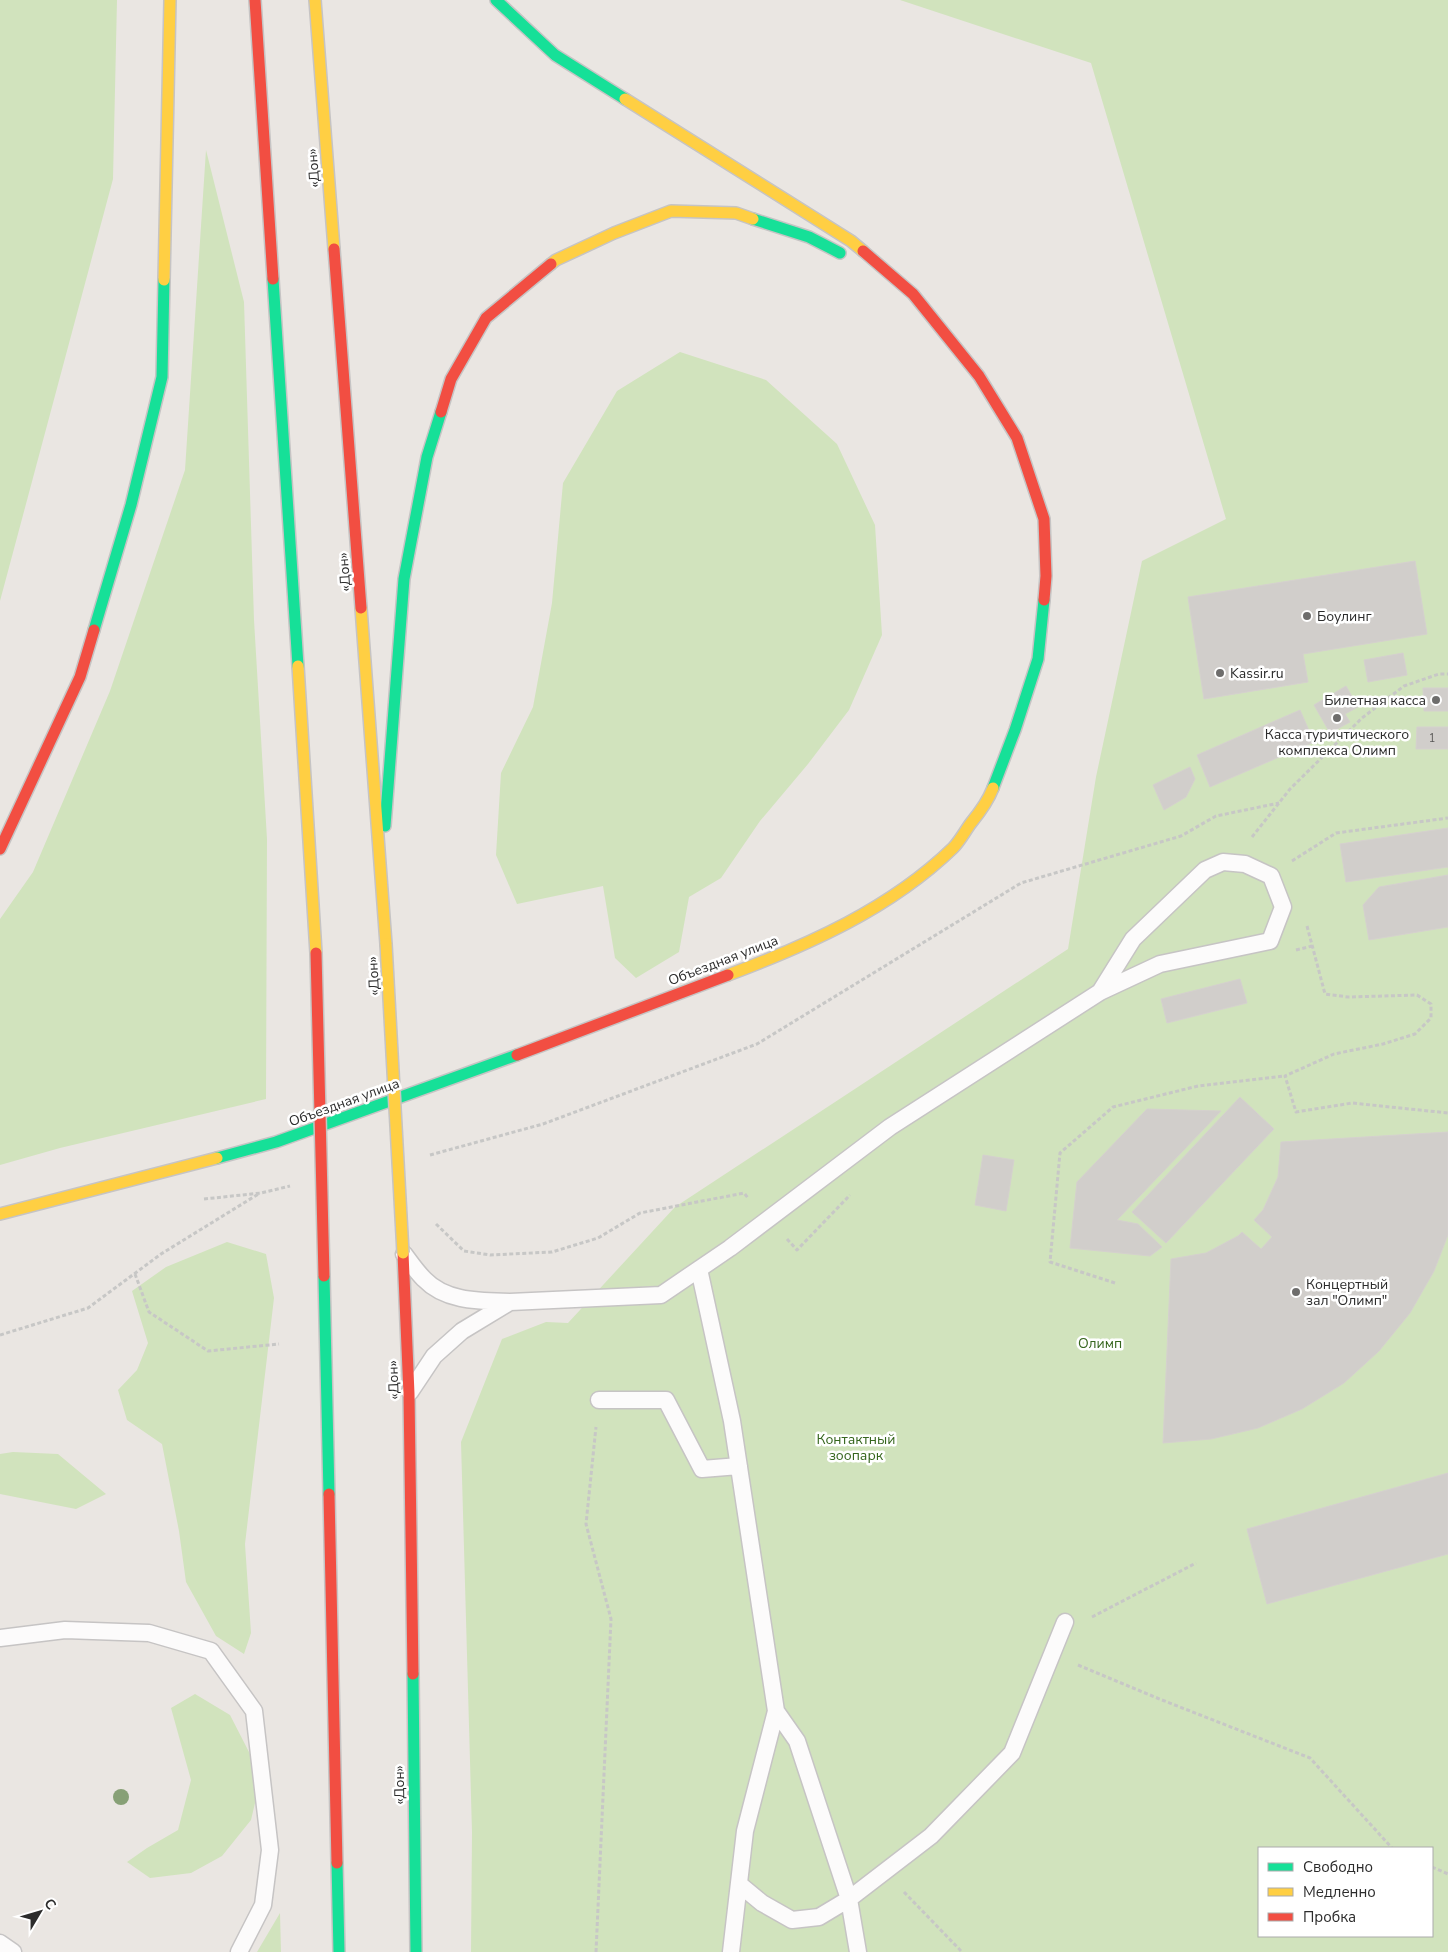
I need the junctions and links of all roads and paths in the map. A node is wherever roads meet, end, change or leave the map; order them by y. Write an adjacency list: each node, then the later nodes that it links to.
1 (170, 0): 11 (main road)
2 (255, 0): 48 (main road, bridge)
3 (316, 0): 14 (main road, «Дон»)
4 (496, 0): 5 (main road)
5 (979, 376): 14 (main road); 23 (main road, Объездная улица)
6 (1448, 674): 7 (path)
7 (1279, 803): 9 (path); 19 (path)
8 (1448, 818): 12 (path)
9 (1253, 835): 10 (path); 13 (path)
10 (1261, 840)
11 (0, 849)
12 (1284, 856)
13 (1245, 864): 16 (lane); 16 (lane)
14 (382, 870): 24 (main road, «Дон», bridge)
15 (1305, 918): 17 (path)
16 (1100, 992): 25 (lane)
17 (1286, 1076): 18 (path); 27 (path)
18 (1448, 1113)
19 (426, 1155)
20 (290, 1186): 21 (path)
21 (261, 1192): 22 (path); 26 (path)
22 (203, 1199)
23 (0, 1214)
24 (403, 1253): 28 (lane); 31 (main road, «Дон»)
25 (699, 1270): 28 (lane); 33 (lane)
26 (135, 1274): 29 (path); 30 (path)
27 (1114, 1283)
28 (510, 1302): 31 (lane)
29 (0, 1335)
30 (279, 1344)
31 (409, 1394): 49 (main road, «Дон»)
32 (599, 1400): 33 (lane); 50 (path)
33 (739, 1466): 38 (lane)
34 (1196, 1563): 35 (path)
35 (1063, 1627): 37 (lane)
36 (0, 1638): 47 (lane)
37 (1052, 1655): 39 (path); 41 (lane)
38 (776, 1712): 43 (lane); 44 (lane)
39 (1391, 1847)
40 (1433, 1867): 42 (path)
41 (885, 1871): 44 (lane); 53 (path)
42 (1448, 1874)
43 (739, 1884): 44 (lane); 51 (lane)
44 (849, 1898): 52 (lane)
45 (0, 1943): 46 (lane)
46 (13, 1952)
47 (238, 1952)
48 (339, 1952)
49 (416, 1952)
50 (596, 1952)
51 (731, 1952)
52 (858, 1952)
53 (962, 1952)

